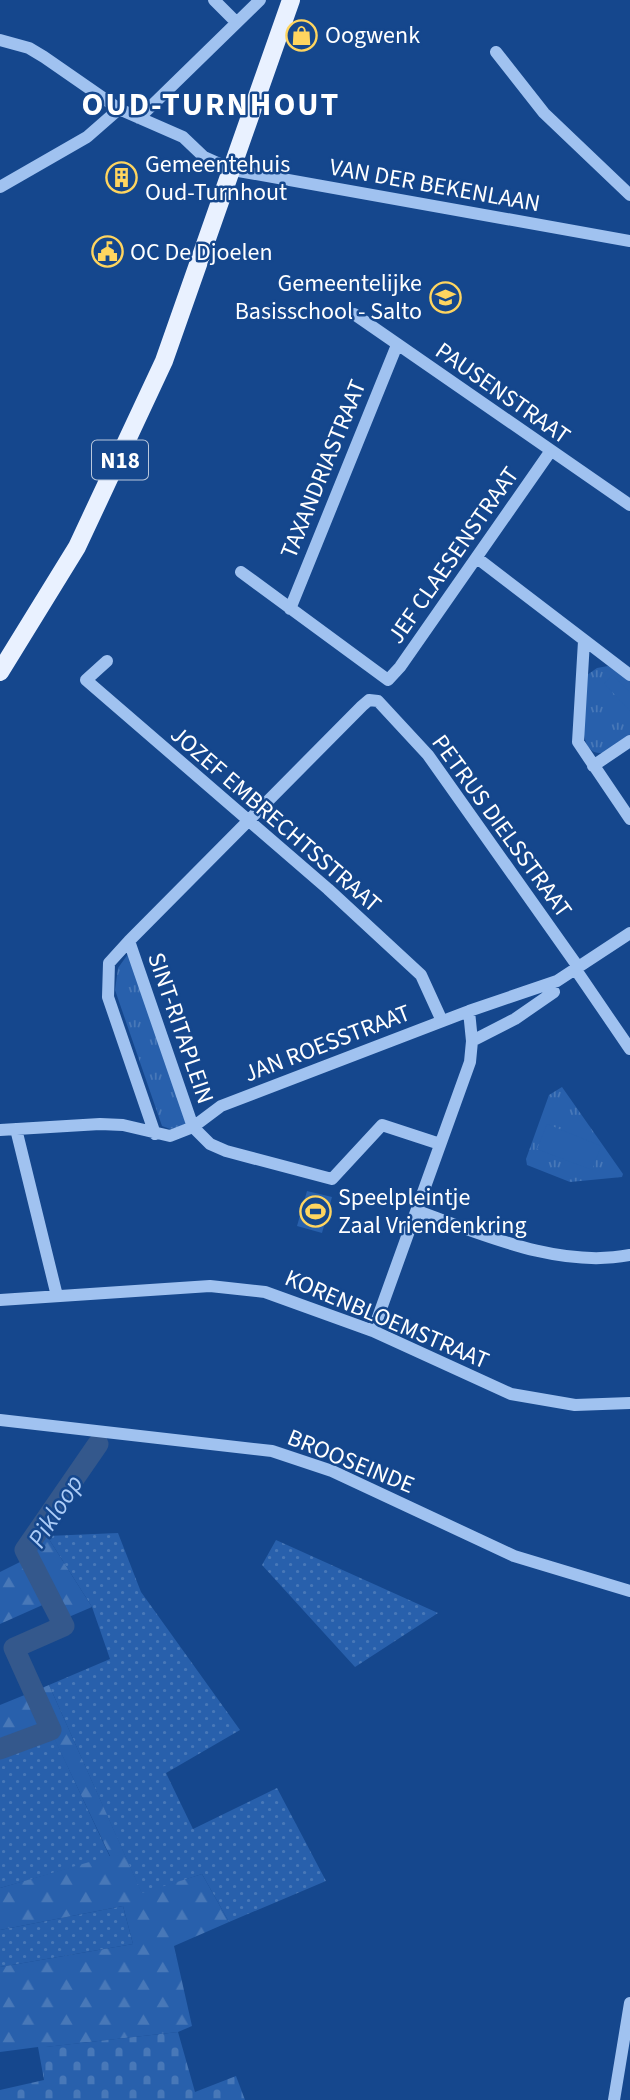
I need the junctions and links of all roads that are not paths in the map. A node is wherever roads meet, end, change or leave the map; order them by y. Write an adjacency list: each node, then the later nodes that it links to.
1 (214, 0): 4 (street)
2 (260, 0): 4 (street)
3 (286, 1): 9 (main road, N18)
4 (236, 22): 8 (street)
5 (0, 40): 7 (street, VAN DER BEKENLAAN)
6 (496, 52): 11 (street)
7 (119, 109): 8 (street, VAN DER BEKENLAAN); 10 (street)
8 (138, 118): 9 (street, VAN DER BEKENLAAN)
9 (233, 170): 12 (street, VAN DER BEKENLAAN); 22 (main road, N18)
10 (0, 187)
11 (630, 195)
12 (629, 238)
13 (354, 314): 14 (street, PAUSENSTRAAT)
14 (397, 345): 15 (street, PAUSENSTRAAT); 19 (street, TAXANDRIASTRAAT)
15 (550, 452): 16 (street, PAUSENSTRAAT); 17 (street, JEF CLAESENSTRAAT)
16 (630, 505)
17 (477, 558): 19 (street, JEF CLAESENSTRAAT); 20 (street)
18 (242, 572): 19 (street)
19 (290, 609)
20 (584, 641): 23 (street); 25 (street)
21 (107, 662): 27 (street, JOZEF EMBRECHTSSTRAAT)
22 (0, 672)
23 (630, 675)
24 (630, 741): 25 (street)
25 (593, 766): 26 (street)
26 (630, 819)
27 (247, 821): 29 (street); 30 (street, PETRUS DIELSSTRAAT); 33 (street, JOZEF EMBRECHTSSTRAAT)
28 (630, 933): 30 (street, JAN ROESSTRAAT)
29 (129, 942): 36 (street, SINT-RITAPLEIN); 39 (street, SINT-RITAPLEIN)
30 (576, 970): 32 (street, JAN ROESSTRAAT); 35 (street, PETRUS DIELSSTRAAT)
31 (554, 992): 34 (street)
32 (469, 1010): 33 (street, JAN ROESSTRAAT); 34 (street)
33 (442, 1021): 36 (street, JAN ROESSTRAAT)
34 (472, 1041): 40 (street)
35 (630, 1049)
36 (193, 1127): 39 (street); 40 (street)
37 (16, 1129): 38 (street); 39 (street); 43 (street)
38 (0, 1130)
39 (155, 1134)
40 (440, 1144): 41 (street)
41 (417, 1211): 42 (street); 45 (street)
42 (630, 1255)
43 (57, 1296): 44 (street, KORENBLOEMSTRAAT); 45 (street, KORENBLOEMSTRAAT)
44 (0, 1300)
45 (373, 1331): 46 (street, KORENBLOEMSTRAAT)
46 (630, 1403)
47 (0, 1420): 48 (street, BROOSEINDE)
48 (630, 1591)
49 (630, 2003): 50 (street)
50 (614, 2100)

